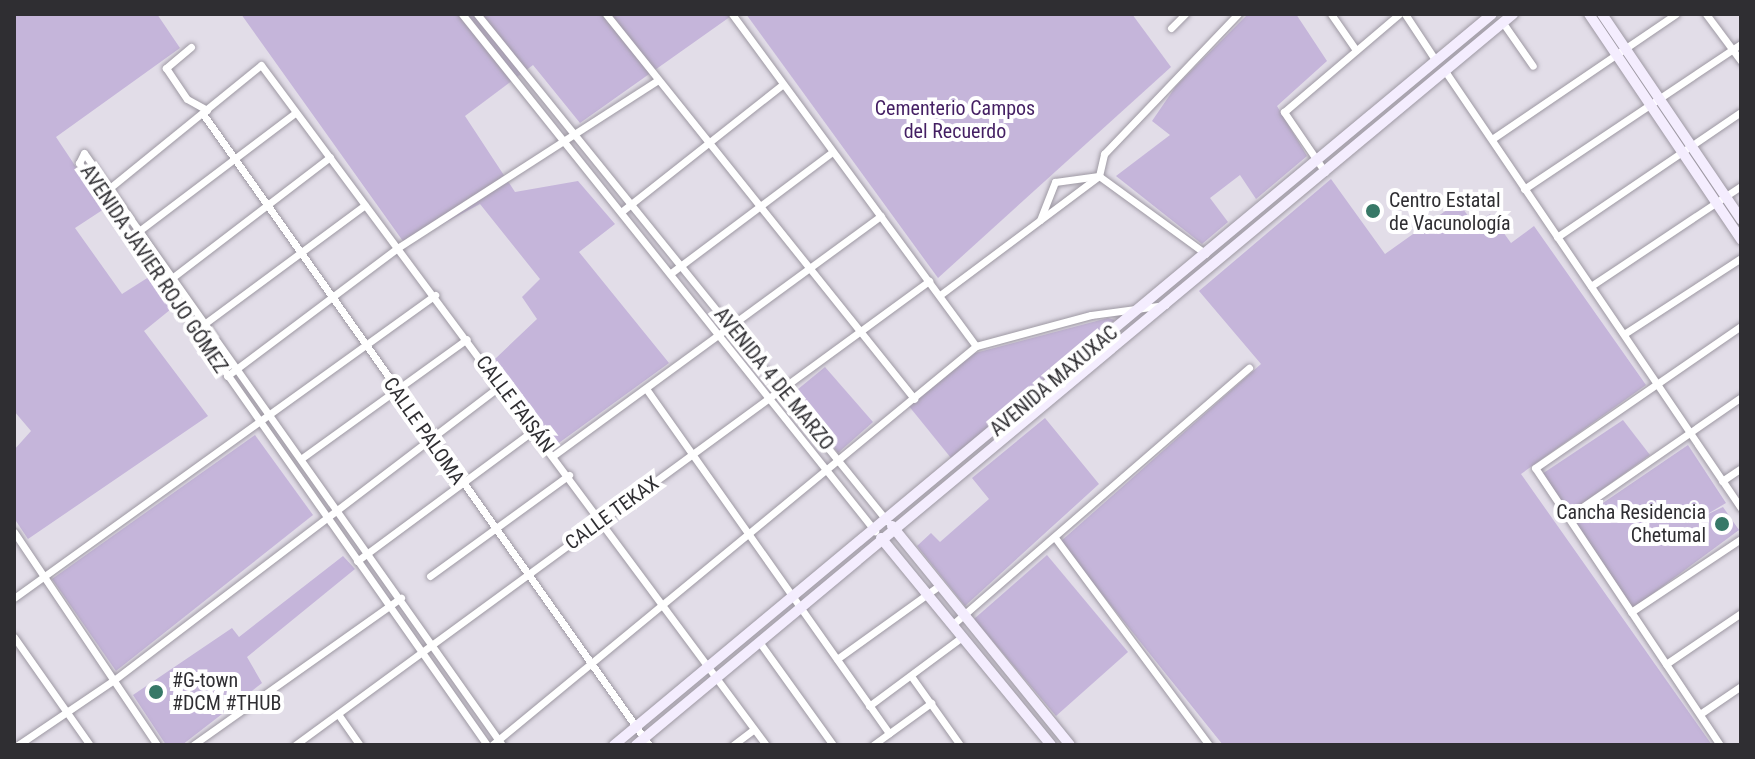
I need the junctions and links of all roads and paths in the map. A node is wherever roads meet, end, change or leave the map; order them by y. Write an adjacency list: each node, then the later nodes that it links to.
1 (462, 14): 18 (street, AVENIDA 4 DE MARZO)
2 (477, 14): 17 (street, AVENIDA 4 DE MARZO)
3 (606, 14): 29 (street)
4 (732, 14): 30 (street)
5 (1185, 14): 16 (street)
6 (1238, 14): 46 (street)
7 (1331, 14): 21 (street)
8 (1402, 14): 21 (street); 24 (street)
9 (1492, 14): 24 (main road, AVENIDA MAXUXAC)
10 (1513, 14): 15 (main road, AVENIDA MAXUXAC)
11 (1589, 14): 23 (main road)
12 (1602, 14): 23 (main road)
13 (1676, 14): 23 (street)
14 (1706, 14): 22 (street)
15 (1503, 23): 26 (street); 27 (main road, AVENIDA MAXUXAC)
16 (1171, 28)
17 (493, 34): 18 (street); 28 (street, AVENIDA 4 DE MARZO)
18 (484, 42): 31 (street, AVENIDA 4 DE MARZO)
19 (1741, 44): 22 (street)
20 (191, 47): 33 (street, CALLE PALOMA)
21 (1356, 50): 44 (street)
22 (1733, 50): 25 (street); 32 (street)
23 (1622, 52): 32 (main road); 37 (street)
24 (1436, 61): 44 (main road, AVENIDA MAXUXAC)
25 (1741, 61)
26 (1533, 66)
27 (1445, 71): 37 (street); 45 (main road, AVENIDA MAXUXAC)
28 (529, 78): 31 (street); 36 (street, AVENIDA 4 DE MARZO)
29 (657, 81): 36 (street); 38 (street)
30 (782, 85): 38 (street); 41 (street)
31 (519, 87): 39 (street, AVENIDA 4 DE MARZO)
32 (1655, 102): 40 (main road); 49 (street)
33 (205, 112): 35 (street, CALLE FAISÁN); 43 (street, CALLE PALOMA); 47 (street)
34 (1741, 112): 40 (street)
35 (295, 113): 42 (street, CALLE FAISÁN); 43 (street)
36 (577, 138): 39 (street); 52 (street, AVENIDA 4 DE MARZO)
37 (1492, 139): 49 (street)
38 (706, 142): 52 (street); 55 (street)
39 (566, 145): 56 (street, AVENIDA 4 DE MARZO); 64 (street)
40 (1688, 150): 51 (main road); 62 (street)
41 (832, 152): 55 (street); 57 (street)
42 (330, 157): 53 (street); 54 (street, CALLE FAISÁN)
43 (235, 160): 53 (street, CALLE PALOMA); 60 (street)
44 (1316, 162): 45 (street); 66 (main road, AVENIDA MAXUXAC)
45 (1325, 172): 79 (main road, AVENIDA MAXUXAC)
46 (1099, 176): 59 (street); 59 (street); 66 (street)
47 (112, 185): 50 (street); 50 (street, AVENIDA JAVIER ROJO GÓMEZ); 60 (street, AVENIDA JAVIER ROJO GÓMEZ)
48 (1741, 186): 51 (street)
49 (1524, 189): 62 (street)
50 (101, 195): 61 (street, AVENIDA JAVIER ROJO GÓMEZ)
51 (1721, 199): 58 (main road); 63 (main road); 74 (street)
52 (632, 203): 56 (street); 68 (street, AVENIDA 4 DE MARZO)
53 (267, 205): 65 (street, CALLE PALOMA); 71 (street)
54 (365, 205): 64 (street, CALLE FAISÁN); 65 (street)
55 (755, 207): 68 (street); 69 (street)
56 (621, 212): 70 (street, AVENIDA 4 DE MARZO)
57 (881, 216): 69 (street); 72 (street)
58 (1741, 219)
59 (1040, 220): 76 (street)
60 (142, 230): 61 (street); 71 (street, AVENIDA JAVIER ROJO GÓMEZ)
61 (131, 237): 73 (street, AVENIDA JAVIER ROJO GÓMEZ)
62 (1557, 237): 74 (street)
63 (1741, 239)
64 (399, 247): 75 (street, CALLE FAISÁN); 77 (street)
65 (300, 253): 77 (street, CALLE PALOMA); 80 (street)
66 (1206, 254): 78 (main road, AVENIDA MAXUXAC)
67 (1741, 258): 85 (street)
68 (681, 264): 70 (street); 82 (street, AVENIDA 4 DE MARZO)
69 (806, 272): 82 (street); 84 (street)
70 (671, 273): 86 (street, AVENIDA 4 DE MARZO)
71 (175, 276): 73 (street); 80 (street, AVENIDA JAVIER ROJO GÓMEZ)
72 (929, 281): 76 (street); 84 (street, CALLE TEKAX)
73 (164, 284): 83 (street, AVENIDA JAVIER ROJO GÓMEZ)
74 (1591, 286): 85 (street)
75 (435, 295): 87 (street, CALLE FAISÁN); 88 (street)
76 (940, 295): 89 (street)
77 (330, 298): 88 (street, CALLE PALOMA); 90 (street)
78 (1145, 305): 79 (street); 89 (street); 120 (main road, AVENIDA MAXUXAC)
79 (1166, 305): 124 (main road, AVENIDA MAXUXAC)
80 (207, 322): 83 (street); 90 (street, AVENIDA JAVIER ROJO GÓMEZ)
81 (1741, 326): 93 (street)
82 (732, 329): 86 (street); 95 (street, AVENIDA 4 DE MARZO)
83 (196, 330): 92 (street, AVENIDA JAVIER ROJO GÓMEZ)
84 (857, 333): 95 (street, CALLE TEKAX); 100 (street)
85 (1624, 334): 93 (street)
86 (722, 336): 97 (street); 98 (street, AVENIDA 4 DE MARZO)
87 (467, 339): 94 (street, CALLE FAISÁN); 96 (street)
88 (364, 345): 96 (street, CALLE PALOMA); 101 (street)
89 (976, 346): 100 (street)
90 (239, 367): 92 (street); 101 (street, AVENIDA JAVIER ROJO GÓMEZ)
91 (1249, 368): 126 (street)
92 (227, 376): 102 (street, AVENIDA JAVIER ROJO GÓMEZ)
93 (1656, 383): 104 (street); 118 (street)
94 (501, 385): 103 (street, CALLE FAISÁN); 105 (street)
95 (783, 389): 98 (street, CALLE TEKAX); 109 (street, AVENIDA 4 DE MARZO)
96 (396, 390): 105 (street, CALLE PALOMA); 108 (street)
97 (647, 390): 106 (street); 107 (street)
98 (771, 397): 107 (street, CALLE TEKAX); 111 (street, AVENIDA 4 DE MARZO)
99 (1741, 397): 104 (street)
100 (914, 399): 109 (street)
101 (272, 414): 102 (street); 108 (street, AVENIDA JAVIER ROJO GÓMEZ)
102 (260, 423): 117 (street, AVENIDA JAVIER ROJO GÓMEZ); 133 (street)
103 (534, 430): 106 (street, CALLE FAISÁN); 114 (street)
104 (1690, 431): 113 (street); 118 (street)
105 (429, 439): 114 (street, CALLE PALOMA); 115 (street)
106 (554, 455): 112 (street, CALLE FAISÁN)
107 (693, 455): 119 (street, CALLE TEKAX); 125 (street)
108 (302, 458): 115 (street, AVENIDA JAVIER ROJO GÓMEZ)
109 (839, 460): 111 (street); 120 (street, AVENIDA 4 DE MARZO)
110 (1741, 468): 113 (street)
111 (828, 470): 122 (street, AVENIDA 4 DE MARZO); 125 (street)
112 (569, 475): 119 (street, CALLE FAISÁN); 121 (street)
113 (1722, 481): 116 (street)
114 (462, 484): 121 (street, CALLE PALOMA); 129 (street)
115 (335, 506): 117 (street); 129 (street, AVENIDA JAVIER ROJO GÓMEZ)
116 (1741, 508)
117 (325, 515): 130 (street, AVENIDA JAVIER ROJO GÓMEZ); 158 (street)
118 (1568, 517): 142 (street)
119 (603, 520): 132 (street, CALLE TEKAX); 139 (street, CALLE FAISÁN)
120 (887, 521): 122 (main road, AVENIDA MAXUXAC); 124 (main road, AVENIDA 4 DE MARZO)
121 (494, 528): 131 (street); 132 (street, CALLE PALOMA)
122 (875, 531): 128 (main road, AVENIDA 4 DE MARZO); 138 (main road, AVENIDA MAXUXAC)
123 (14, 532): 133 (street)
124 (896, 532): 128 (main road, AVENIDA MAXUXAC); 134 (main road, AVENIDA 4 DE MARZO)
125 (749, 533): 138 (street); 139 (street)
126 (1056, 539): 144 (street); 184 (street)
127 (1741, 539): 142 (street)
128 (884, 542): 135 (main road, AVENIDA 4 DE MARZO); 141 (main road, AVENIDA MAXUXAC)
129 (370, 551): 130 (street); 137 (street, AVENIDA JAVIER ROJO GÓMEZ)
130 (357, 561): 140 (street, AVENIDA JAVIER ROJO GÓMEZ)
131 (430, 576)
132 (527, 576): 149 (street, CALLE TEKAX); 154 (street, CALLE PALOMA)
133 (43, 578): 136 (street); 158 (street)
134 (940, 585): 135 (street); 144 (main road, AVENIDA 4 DE MARZO)
135 (927, 594): 145 (main road, AVENIDA 4 DE MARZO); 152 (street)
136 (14, 598)
137 (401, 598): 140 (street); 149 (street, AVENIDA JAVIER ROJO GÓMEZ)
138 (792, 599): 141 (street); 155 (main road, AVENIDA MAXUXAC)
139 (664, 605): 154 (street); 155 (street, CALLE FAISÁN)
140 (389, 606): 151 (street, AVENIDA JAVIER ROJO GÓMEZ); 173 (street)
141 (800, 610): 148 (main road, AVENIDA MAXUXAC); 152 (street)
142 (1631, 612): 153 (street)
143 (1741, 613): 153 (street)
144 (965, 616): 145 (street); 183 (main road, AVENIDA 4 DE MARZO)
145 (952, 625): 147 (main road, AVENIDA 4 DE MARZO)
146 (14, 637): 150 (street)
147 (962, 637): 156 (street); 182 (main road, AVENIDA 4 DE MARZO)
148 (760, 643): 157 (main road, AVENIDA MAXUXAC); 179 (street)
149 (433, 645): 151 (street, CALLE TEKAX); 169 (street, AVENIDA JAVIER ROJO GÓMEZ)
150 (18, 650): 162 (street)
151 (422, 654): 163 (street, CALLE TEKAX); 169 (street, AVENIDA JAVIER ROJO GÓMEZ)
152 (837, 659): 161 (street)
153 (1666, 664): 164 (street)
154 (590, 666): 165 (street, CALLE PALOMA); 169 (street)
155 (710, 666): 157 (street, CALLE FAISÁN); 165 (main road, AVENIDA MAXUXAC)
156 (911, 676): 160 (street); 161 (street)
157 (718, 678): 166 (street, CALLE FAISÁN); 168 (main road, AVENIDA MAXUXAC)
158 (114, 680): 162 (street); 172 (street)
159 (1741, 686): 164 (street)
160 (931, 703): 167 (street); 181 (street)
161 (869, 706): 167 (street)
162 (68, 711): 170 (street); 171 (street)
163 (338, 714): 174 (street, CALLE TEKAX); 175 (street)
164 (1700, 714): 185 (street)
165 (635, 728): 168 (street, CALLE PALOMA); 176 (main road, AVENIDA MAXUXAC)
166 (754, 729): 177 (street); 178 (street, CALLE FAISÁN)
167 (889, 733): 180 (street)
168 (643, 743)
169 (495, 744)
170 (18, 745)
171 (90, 745)
172 (157, 745)
173 (193, 745)
174 (295, 745)
175 (360, 745)
176 (614, 745)
177 (733, 745)
178 (766, 745)
179 (833, 745)
180 (873, 745)
181 (960, 745)
182 (1051, 745)
183 (1069, 745)
184 (1209, 745)
185 (1720, 745)

